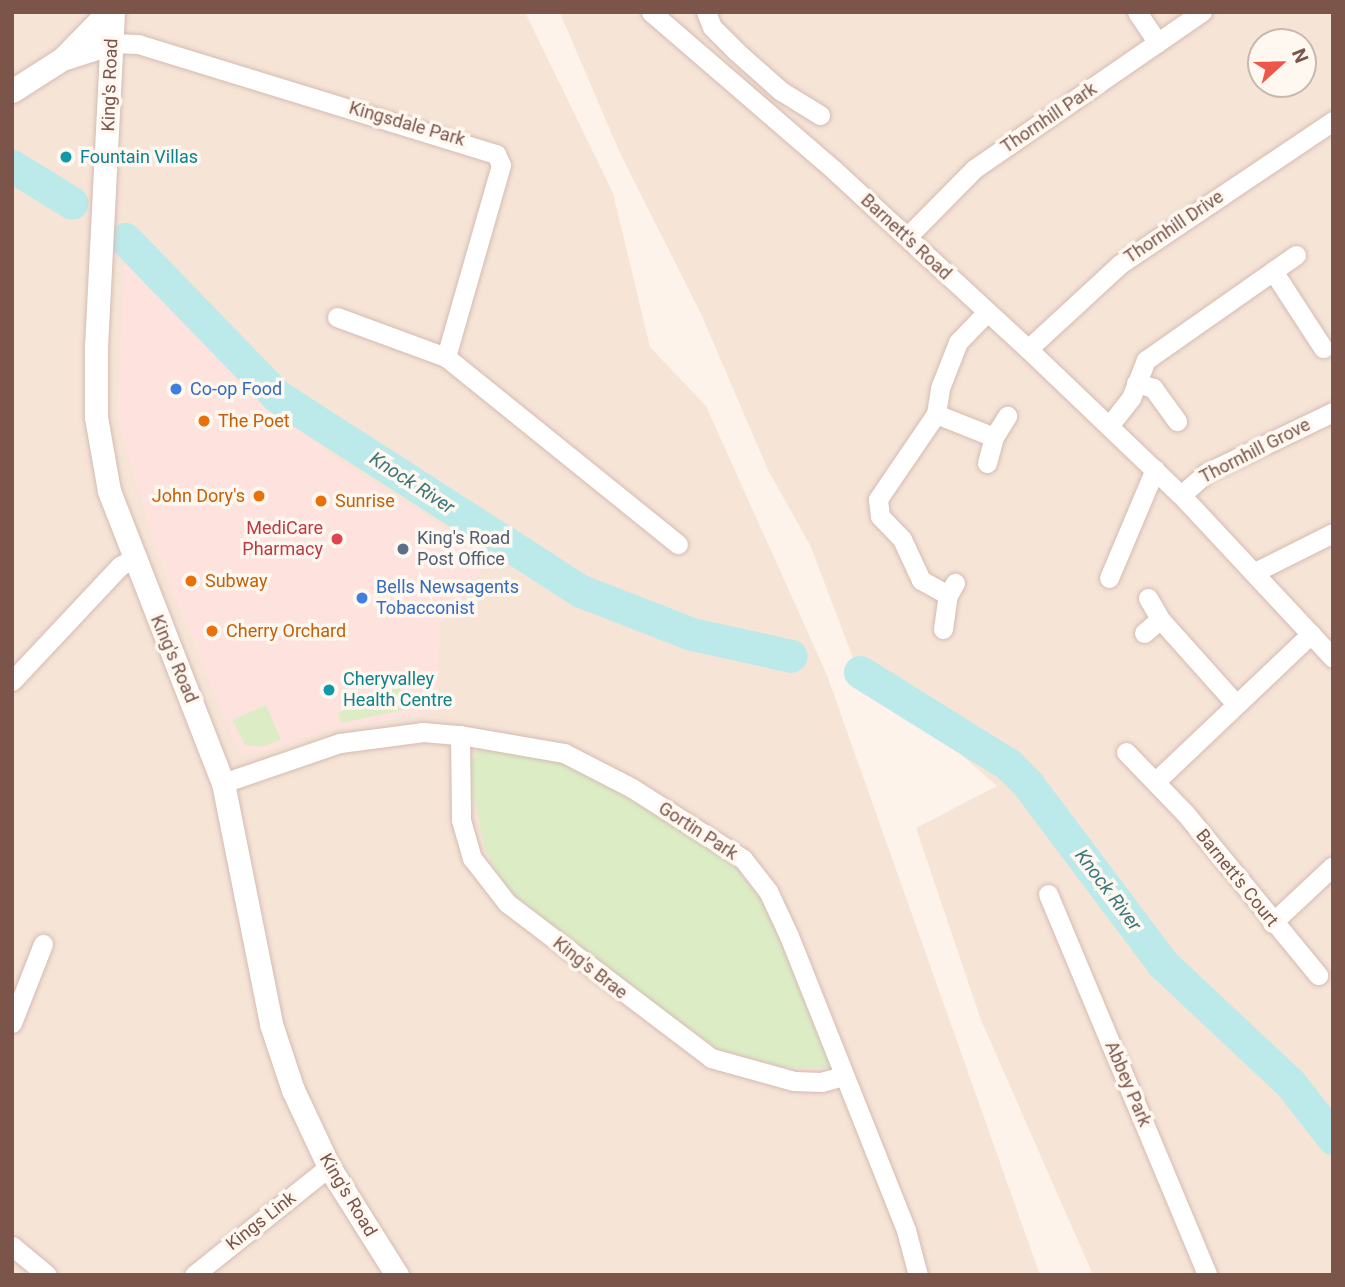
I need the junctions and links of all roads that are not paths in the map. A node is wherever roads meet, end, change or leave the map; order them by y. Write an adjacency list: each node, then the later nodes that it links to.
1 (111, 12): 6 (street, King's Road); 8 (street)
2 (651, 12): 12 (street, Barnett's Road)
3 (706, 12): 10 (street)
4 (1137, 12): 7 (street)
5 (1202, 12): 7 (street, Thornhill Park)
6 (112, 43): 8 (street); 19 (street, Kingsdale Park); 32 (street, King's Road)
7 (1158, 43): 12 (street, Thornhill Park)
8 (62, 59): 9 (street)
9 (12, 91)
10 (820, 115)
11 (1333, 121): 18 (street, Thornhill Drive)
12 (907, 237): 15 (street, Barnett's Road)
13 (1296, 255): 14 (street)
14 (1273, 271): 17 (street); 20 (street)
15 (987, 312): 18 (street, Barnett's Road); 22 (street)
16 (337, 317): 19 (street)
17 (1323, 348)
18 (1028, 349): 25 (street, Barnett's Road)
19 (446, 357): 31 (street)
20 (1136, 383): 24 (street); 25 (street)
21 (1333, 412): 29 (street, Thornhill Grove)
22 (936, 414): 26 (street); 37 (street)
23 (1007, 416): 26 (street)
24 (1177, 421)
25 (1109, 426): 28 (street, Barnett's Road)
26 (994, 437): 27 (street)
27 (987, 463)
28 (1155, 470): 29 (street, Barnett's Road); 34 (street)
29 (1181, 495): 33 (street, Barnett's Road)
30 (1333, 533): 33 (street)
31 (678, 544)
32 (132, 559): 41 (street); 46 (street, King's Road)
33 (1255, 572): 39 (street, Barnett's Road)
34 (1109, 578)
35 (1148, 598): 36 (street)
36 (1160, 620): 38 (street); 42 (street)
37 (943, 628)
38 (1144, 633)
39 (1311, 634): 40 (street, Barnett's Road); 42 (street)
40 (1333, 658)
41 (12, 681)
42 (1235, 703): 45 (street)
43 (460, 735): 46 (street, Gortin Park); 53 (street, Gortin Park); 53 (street, King's Brae)
44 (1126, 752): 45 (street, Barnett's Court)
45 (1156, 782): 49 (street, Barnett's Court)
46 (223, 783): 54 (street, King's Road)
47 (1333, 866): 49 (street)
48 (1048, 894): 60 (street, Abbey Park)
49 (1272, 923): 51 (street, Barnett's Court)
50 (43, 943): 52 (street)
51 (1318, 975)
52 (12, 1023)
53 (844, 1076): 59 (street, Gortin Park)
54 (329, 1167): 57 (street, Kings Link); 58 (street, King's Road)
55 (12, 1245): 56 (street)
56 (47, 1275)
57 (194, 1275)
58 (397, 1275)
59 (918, 1275)
60 (1207, 1275)

